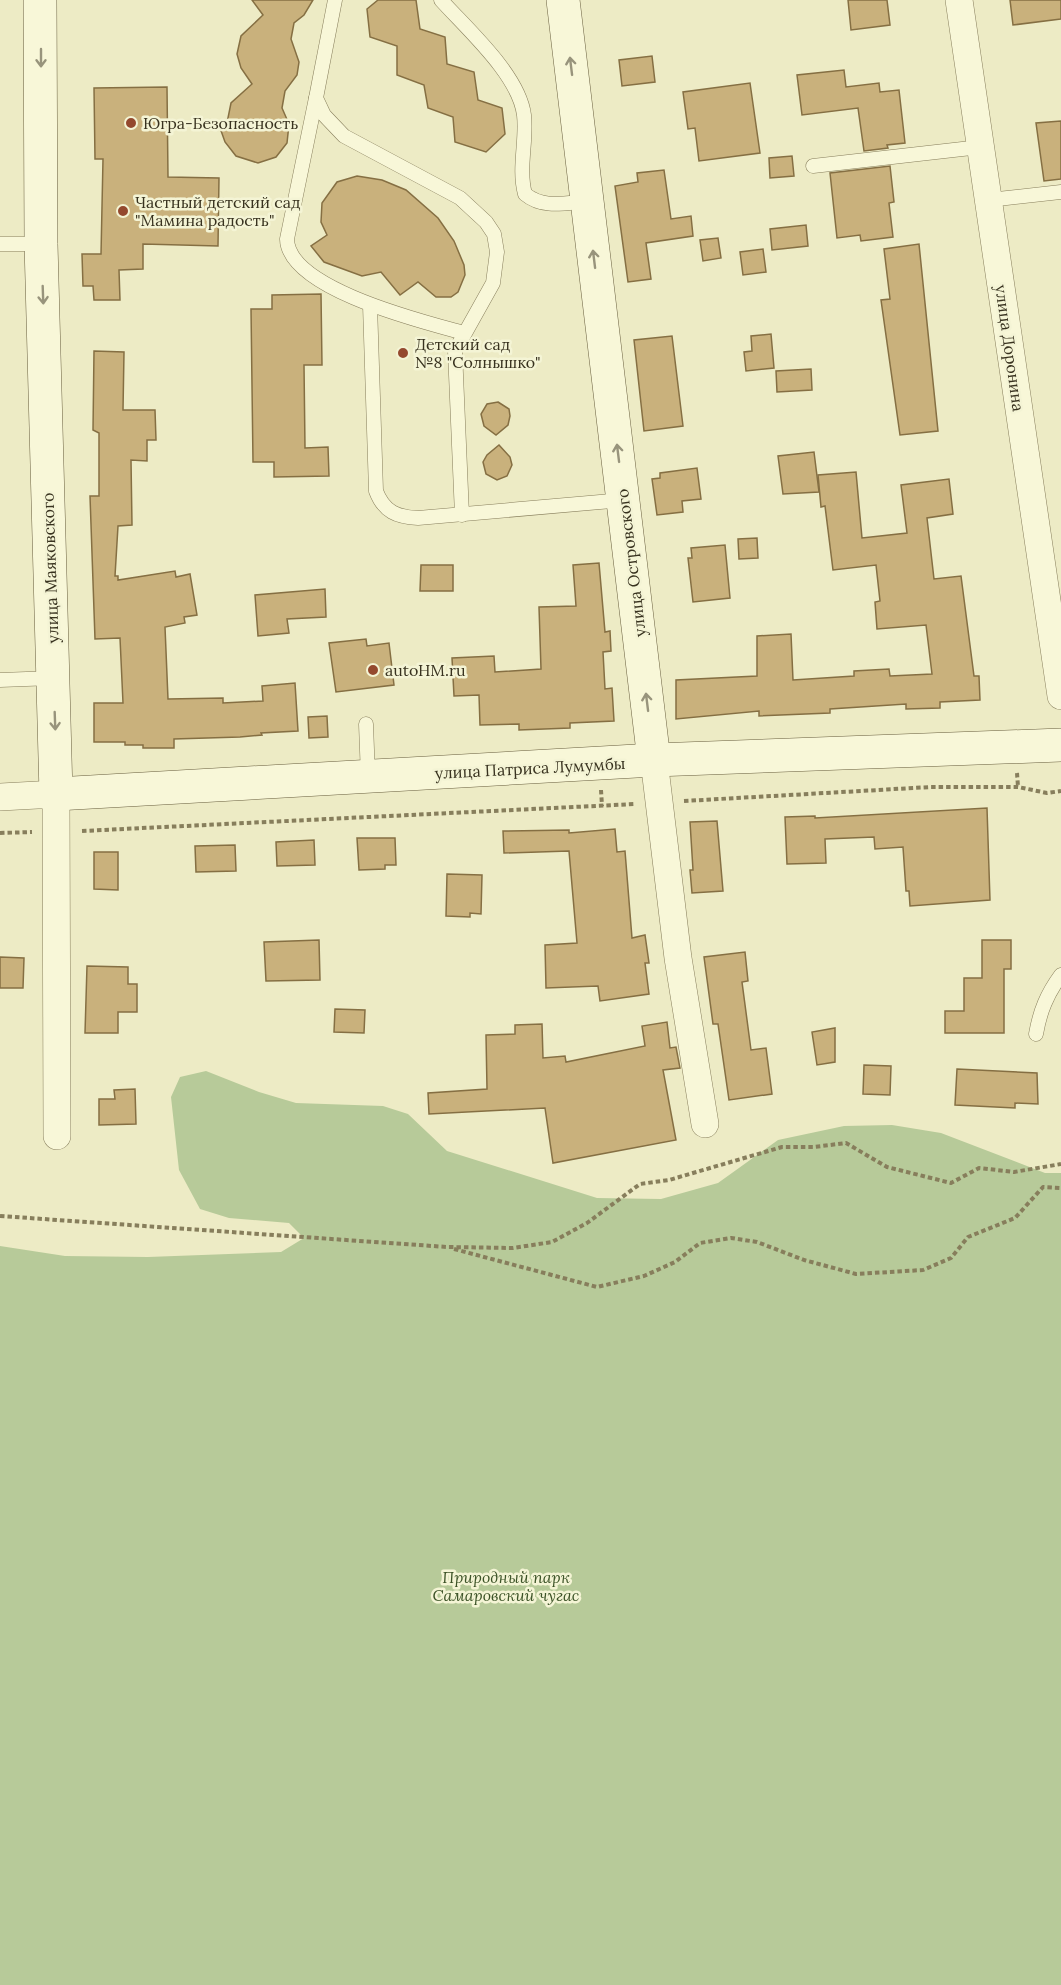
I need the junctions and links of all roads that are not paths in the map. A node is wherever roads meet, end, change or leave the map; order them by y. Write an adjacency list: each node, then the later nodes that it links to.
1 (40, 0): 13 (street, улица Маяковского, one-way to 13)
2 (334, 0): 6 (lane)
3 (441, 0): 11 (lane)
4 (563, 0): 11 (street, улица Островского, one-way to 4)
5 (959, 0): 7 (street, улица Доронина)
6 (316, 98): 14 (lane); 15 (lane)
7 (981, 147): 8 (lane); 10 (street, улица Доронина)
8 (813, 166)
9 (1061, 192): 10 (lane)
10 (989, 200): 20 (street, улица Доронина)
11 (587, 201): 16 (street, улица Островского, one-way to 11)
12 (0, 244): 13 (lane)
13 (41, 244): 18 (street, улица Маяковского, one-way to 18)
14 (370, 305): 15 (lane); 17 (lane)
15 (464, 333): 17 (lane)
16 (623, 500): 17 (lane); 23 (street, улица Островского, one-way to 16)
17 (462, 515)
18 (53, 678): 19 (lane); 25 (street, улица Маяковского, one-way to 25)
19 (0, 680)
20 (1061, 696)
21 (366, 724): 24 (lane)
22 (1061, 745): 23 (street, улица Патриса Лумумбы)
23 (654, 760): 24 (street, улица Патриса Лумумбы); 29 (street, улица Островского)
24 (369, 778): 25 (street, улица Патриса Лумумбы)
25 (56, 794): 26 (street, улица Патриса Лумумбы); 30 (street, улица Маяковского)
26 (0, 797)
27 (1061, 975): 28 (lane)
28 (1036, 1034)
29 (705, 1124)
30 (57, 1136)

